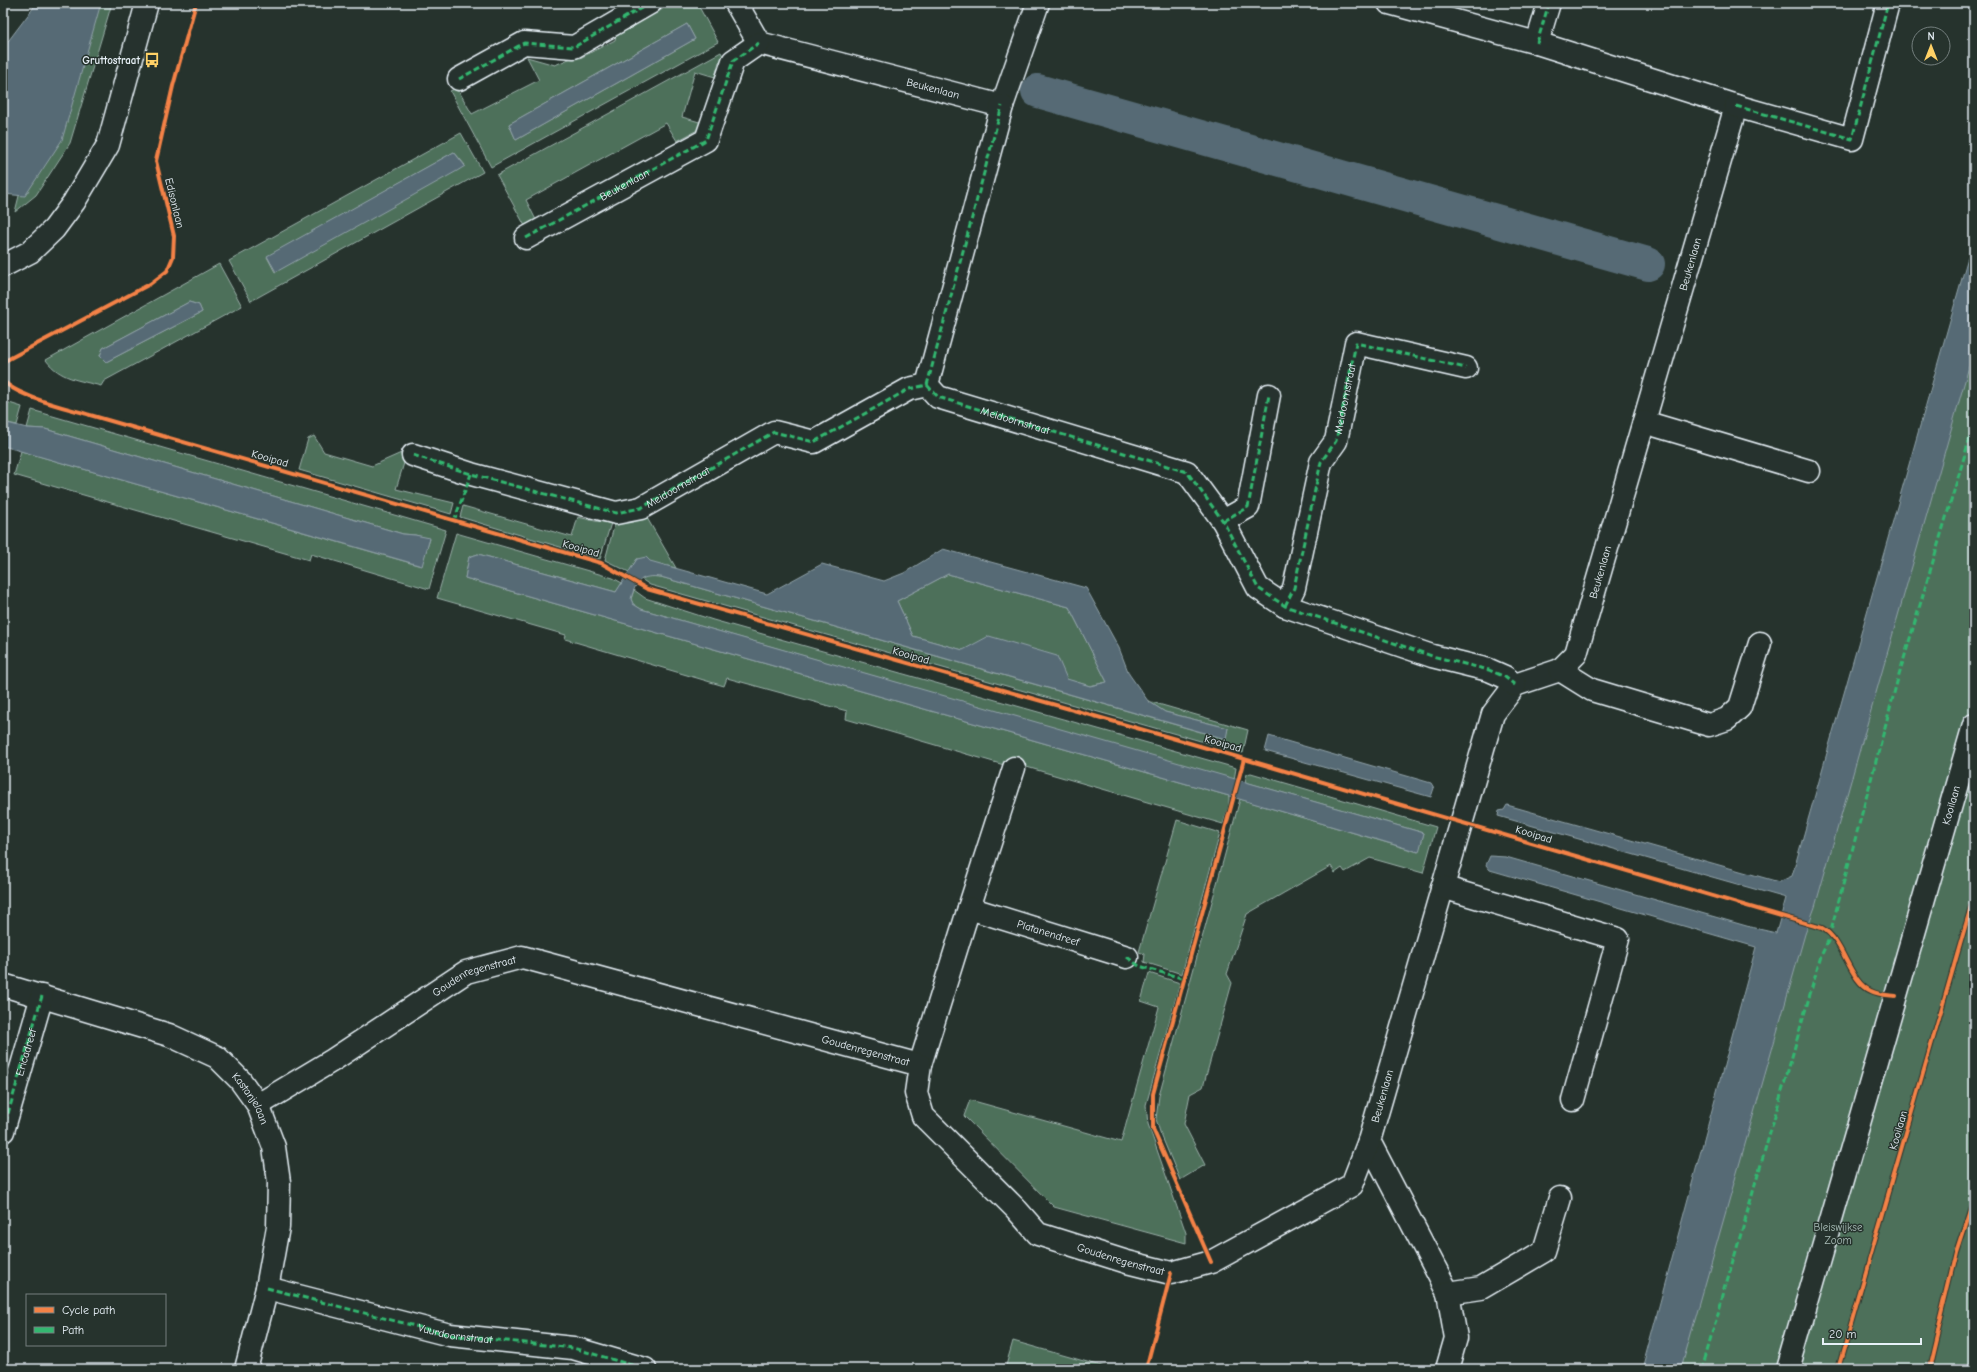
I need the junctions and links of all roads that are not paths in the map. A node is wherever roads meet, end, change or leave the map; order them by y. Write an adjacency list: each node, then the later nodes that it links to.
1 (147, 3): 14 (street)
2 (650, 3): 10 (street)
3 (736, 3): 8 (street)
4 (1038, 3): 11 (street)
5 (1390, 3): 9 (street)
6 (1548, 3): 9 (street)
7 (1888, 3): 12 (street)
8 (758, 43): 11 (street, Beukenlaan); 13 (street, Beukenlaan)
9 (1536, 43): 12 (street)
10 (459, 79)
11 (1002, 106): 16 (street)
12 (1736, 106): 18 (street, Beukenlaan)
13 (526, 238)
14 (3, 266)
15 (1466, 368): 22 (street, Meidoornstraat)
16 (927, 385): 19 (street, Meidoornstraat); 21 (street, Meidoornstraat)
17 (1269, 395): 21 (street)
18 (1644, 422): 20 (street); 24 (street, Beukenlaan)
19 (414, 455)
20 (1809, 471)
21 (1223, 521): 22 (street, Meidoornstraat)
22 (1285, 606): 25 (street, Meidoornstraat)
23 (1760, 643): 24 (street)
24 (1560, 670): 25 (street, Beukenlaan)
25 (1515, 685): 28 (street, Beukenlaan)
26 (1974, 725): 44 (street, Kooilaan)
27 (1014, 768): 29 (street)
28 (1442, 887): 34 (street); 37 (street, Beukenlaan)
29 (969, 908): 30 (street, Platanendreef); 33 (street)
30 (1127, 957)
31 (3, 985): 32 (street, Kastanjelaan)
32 (42, 996): 35 (street, Kastanjelaan); 36 (street, Ericadreef)
33 (920, 1065): 35 (street, Goudenregenstraat); 37 (street, Goudenregenstraat)
34 (1573, 1100)
35 (258, 1105): 39 (street, Kastanjelaan)
36 (3, 1131)
37 (1369, 1141): 40 (street)
38 (1560, 1198): 40 (street)
39 (267, 1288): 41 (street, Kastanjelaan); 42 (street, Vuurdoornstraat)
40 (1448, 1292): 43 (street)
41 (246, 1369)
42 (645, 1369)
43 (1447, 1369)
44 (1788, 1369)

